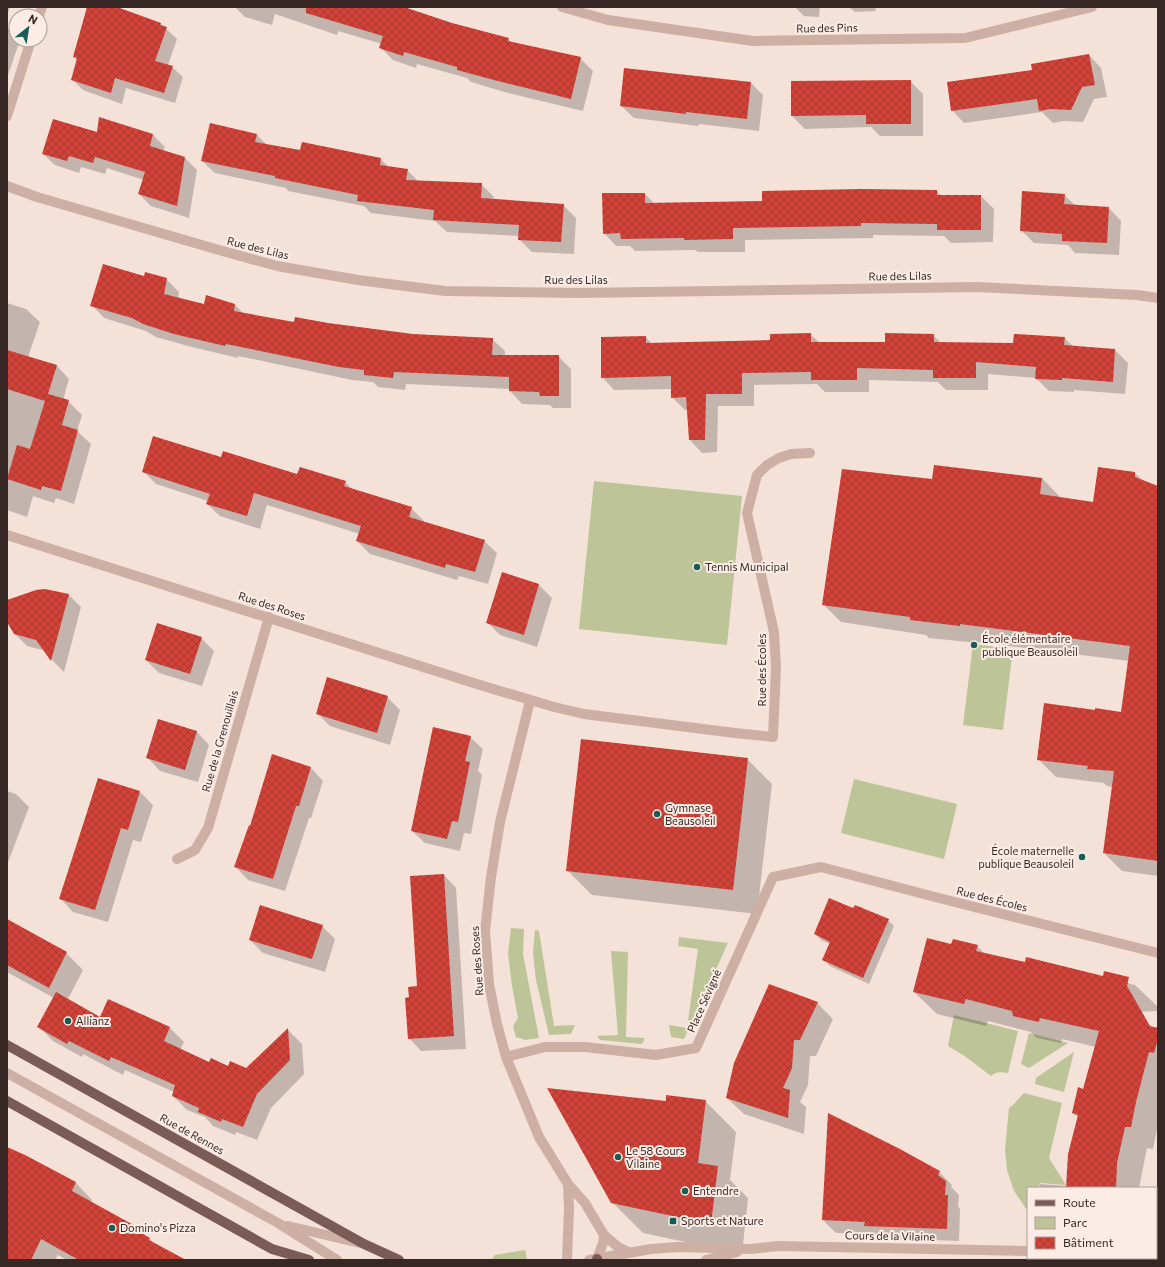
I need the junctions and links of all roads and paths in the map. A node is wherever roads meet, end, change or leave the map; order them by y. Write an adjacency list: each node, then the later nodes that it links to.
1 (562, 7): 2 (street, Rue des Pins)
2 (1092, 7)
3 (28, 48): 4 (street)
4 (7, 116)
5 (7, 186): 6 (street, Rue des Lilas)
6 (1158, 298)
7 (810, 453): 11 (street, Rue des Écoles)
8 (7, 535): 9 (street, Rue des Roses)
9 (269, 617): 10 (street, Rue des Roses); 12 (street, Rue de la Grenouillais)
10 (530, 701): 11 (street, Rue des Roses); 16 (street, Rue des Roses)
11 (554, 707)
12 (177, 859)
13 (821, 867): 14 (street, Rue des Écoles); 16 (street, Place Sévigné)
14 (1158, 953)
15 (7, 1045): 22 (main road, Rue de Rennes)
16 (506, 1057): 19 (street, Rue des Roses)
17 (7, 1073): 20 (street, Rue de Rennes)
18 (7, 1101): 26 (main road)
19 (568, 1184): 21 (street, Rue des Roses); 29 (street, Rue des Roses)
20 (278, 1223): 22 (street, Rue de Rennes); 27 (street, Rue de Rennes)
21 (604, 1235): 25 (street, Rue des Roses); 30 (street)
22 (364, 1244): 28 (main road, Rue de Rennes)
23 (751, 1249): 24 (street, Cours de la Vilaine); 25 (street, Cours de la Vilaine); 31 (street, Cours de la Vilaine)
24 (1027, 1251)
25 (630, 1253): 30 (street, Cours de la Vilaine)
26 (309, 1260)
27 (337, 1260)
28 (398, 1260)
29 (567, 1260)
30 (594, 1260)
31 (706, 1260)

